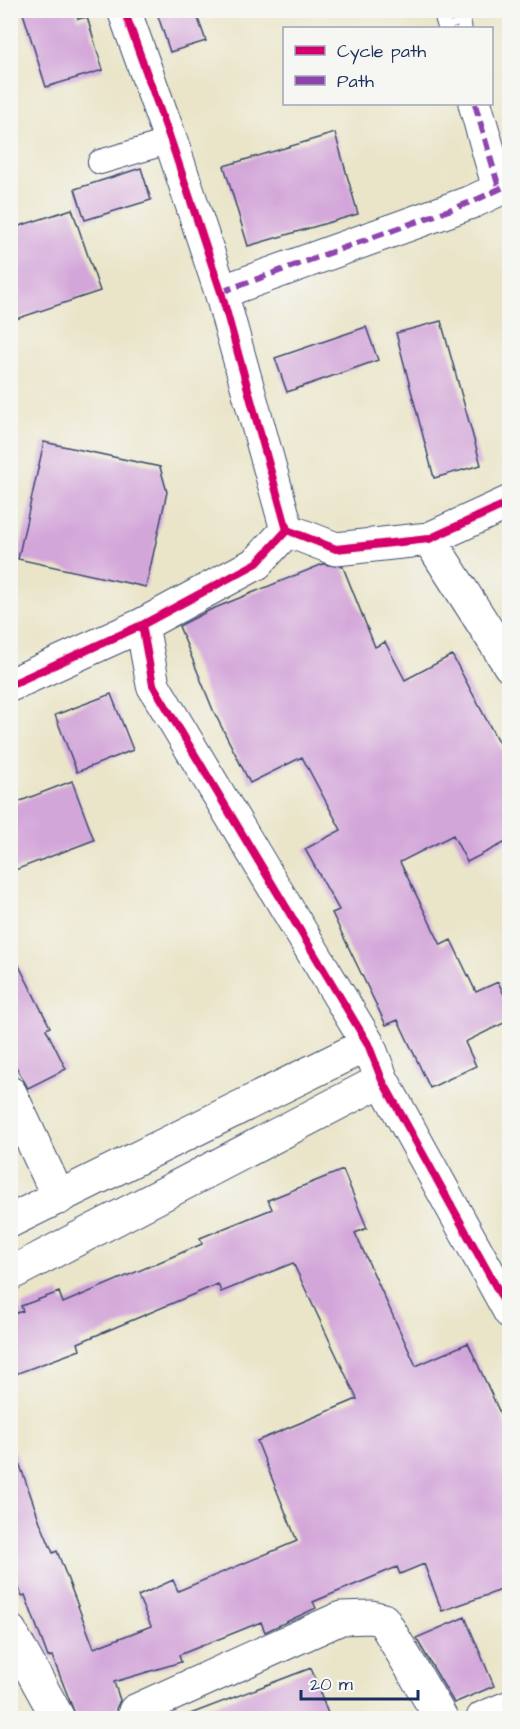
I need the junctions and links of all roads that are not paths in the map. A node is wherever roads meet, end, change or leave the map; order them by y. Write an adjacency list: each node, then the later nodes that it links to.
1 (124, 10): 5 (street)
2 (450, 10): 3 (street)
3 (455, 27)
4 (476, 105): 7 (street)
5 (171, 141): 6 (lane); 8 (street)
6 (100, 162)
7 (504, 186): 8 (street)
8 (221, 292): 10 (street)
9 (510, 502): 11 (street)
10 (287, 530): 11 (street); 12 (street)
11 (429, 539): 13 (street)
12 (142, 626): 14 (street); 15 (street)
13 (510, 666)
14 (10, 685)
15 (368, 1044): 16 (street); 18 (street)
16 (382, 1080): 20 (street); 23 (street)
17 (10, 1093): 19 (street)
18 (117, 1168): 19 (street); 20 (street)
19 (59, 1198): 21 (street)
20 (140, 1207): 22 (street)
21 (10, 1221)
22 (10, 1275)
23 (510, 1312)
24 (10, 1630): 27 (street)
25 (510, 1707): 29 (street)
26 (135, 1712): 28 (street)
27 (58, 1719)
28 (441, 1719)
29 (483, 1719)

